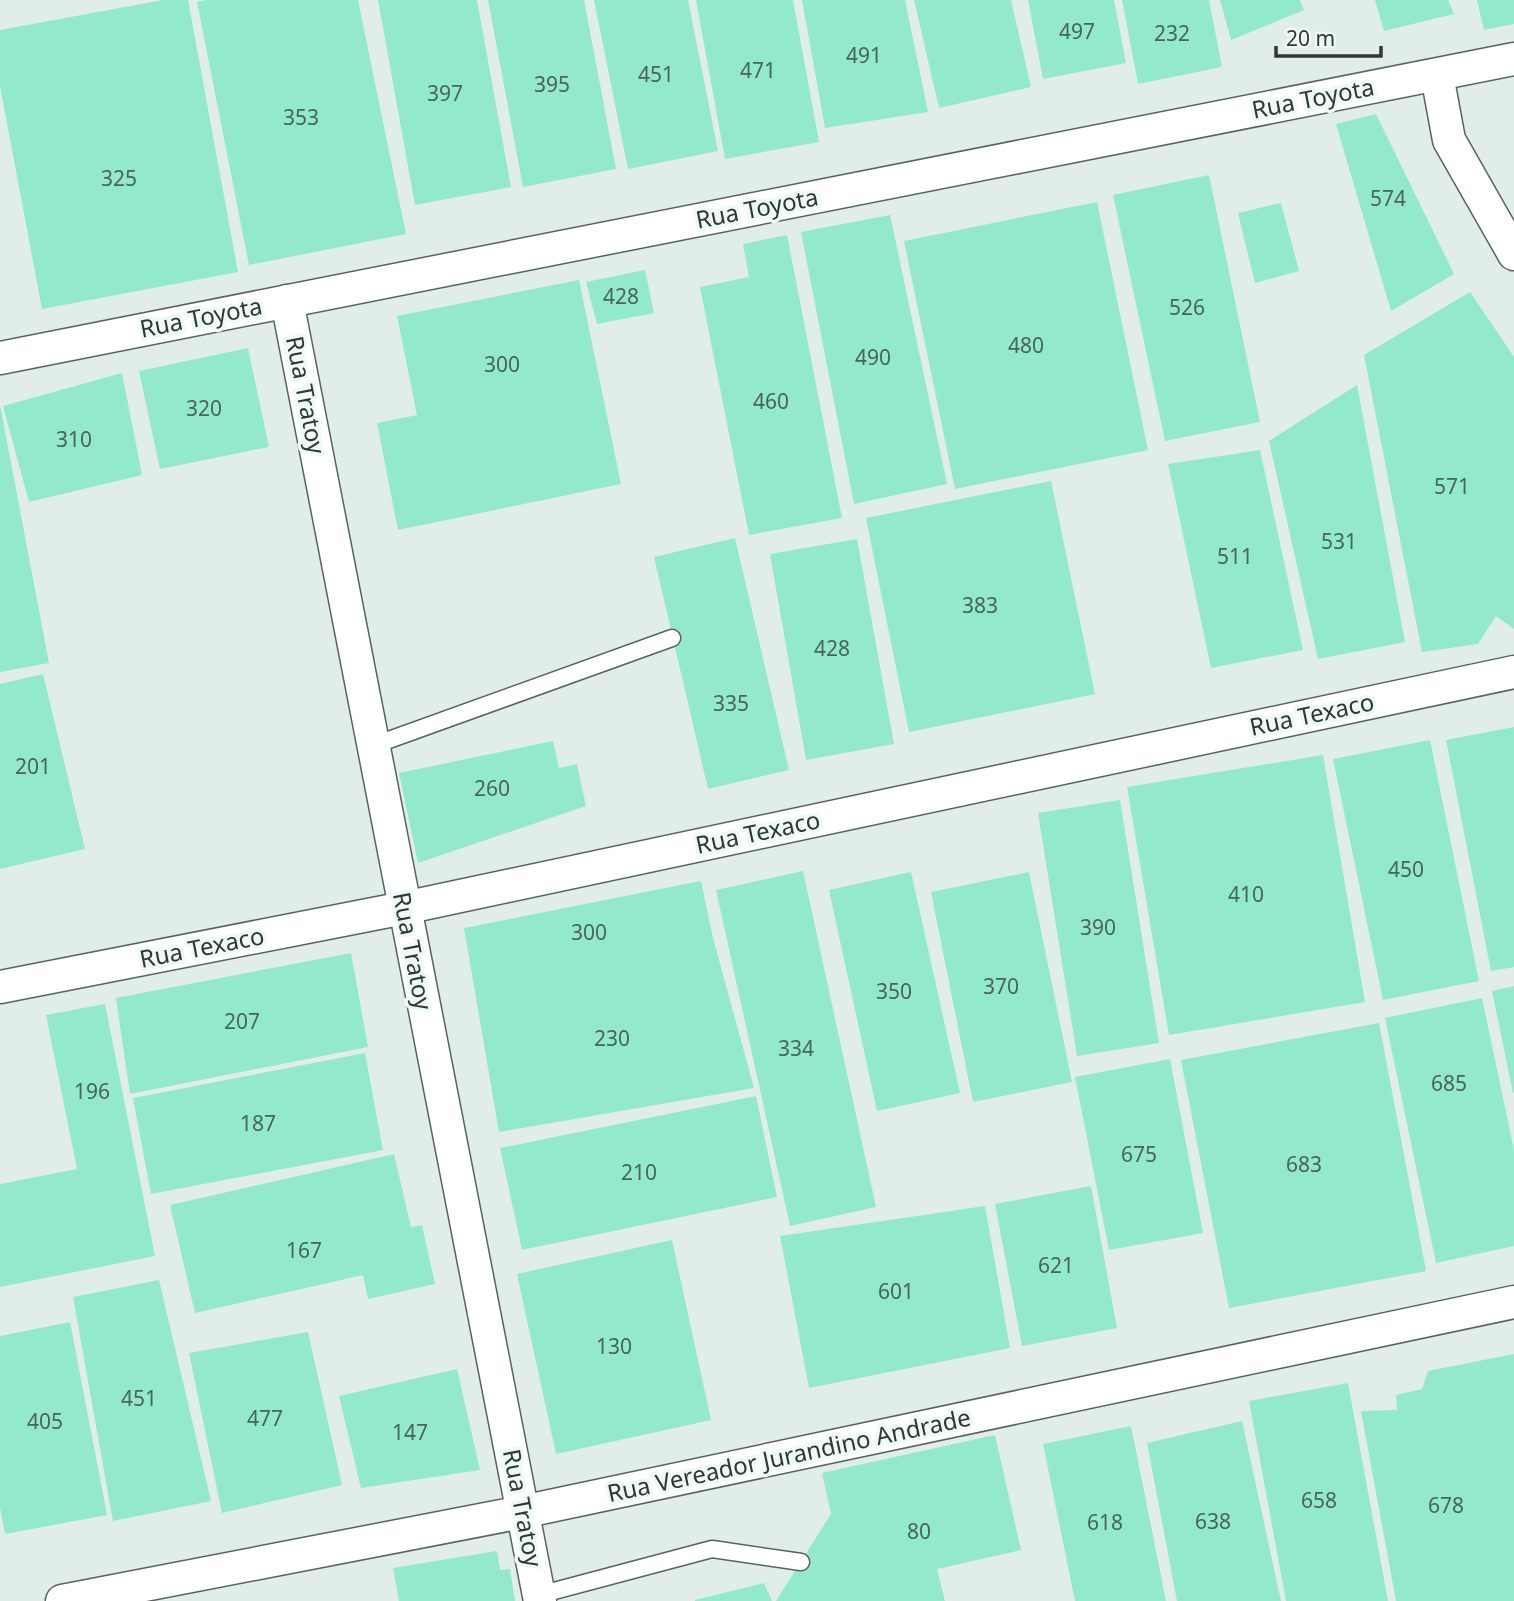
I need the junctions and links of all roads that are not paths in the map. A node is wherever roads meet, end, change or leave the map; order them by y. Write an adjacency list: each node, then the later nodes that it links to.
1 (1514, 59): 2 (street, Rua Toyota)
2 (1437, 75): 3 (street); 4 (street, Rua Toyota)
3 (1514, 254)
4 (287, 301): 5 (street, Rua Toyota); 8 (street, Rua Tratoy)
5 (0, 358)
6 (672, 638): 8 (lane)
7 (1514, 672): 9 (street, Rua Texaco)
8 (372, 747): 9 (street, Rua Tratoy)
9 (404, 908): 10 (street, Rua Texaco); 12 (street, Rua Tratoy)
10 (0, 987)
11 (1514, 1302): 12 (street, Rua Vereador Jurandino Andrade)
12 (522, 1512): 14 (street, Rua Tratoy); 15 (street, Rua Vereador Jurandino Andrade)
13 (802, 1562): 14 (lane)
14 (539, 1598)
15 (62, 1601)

